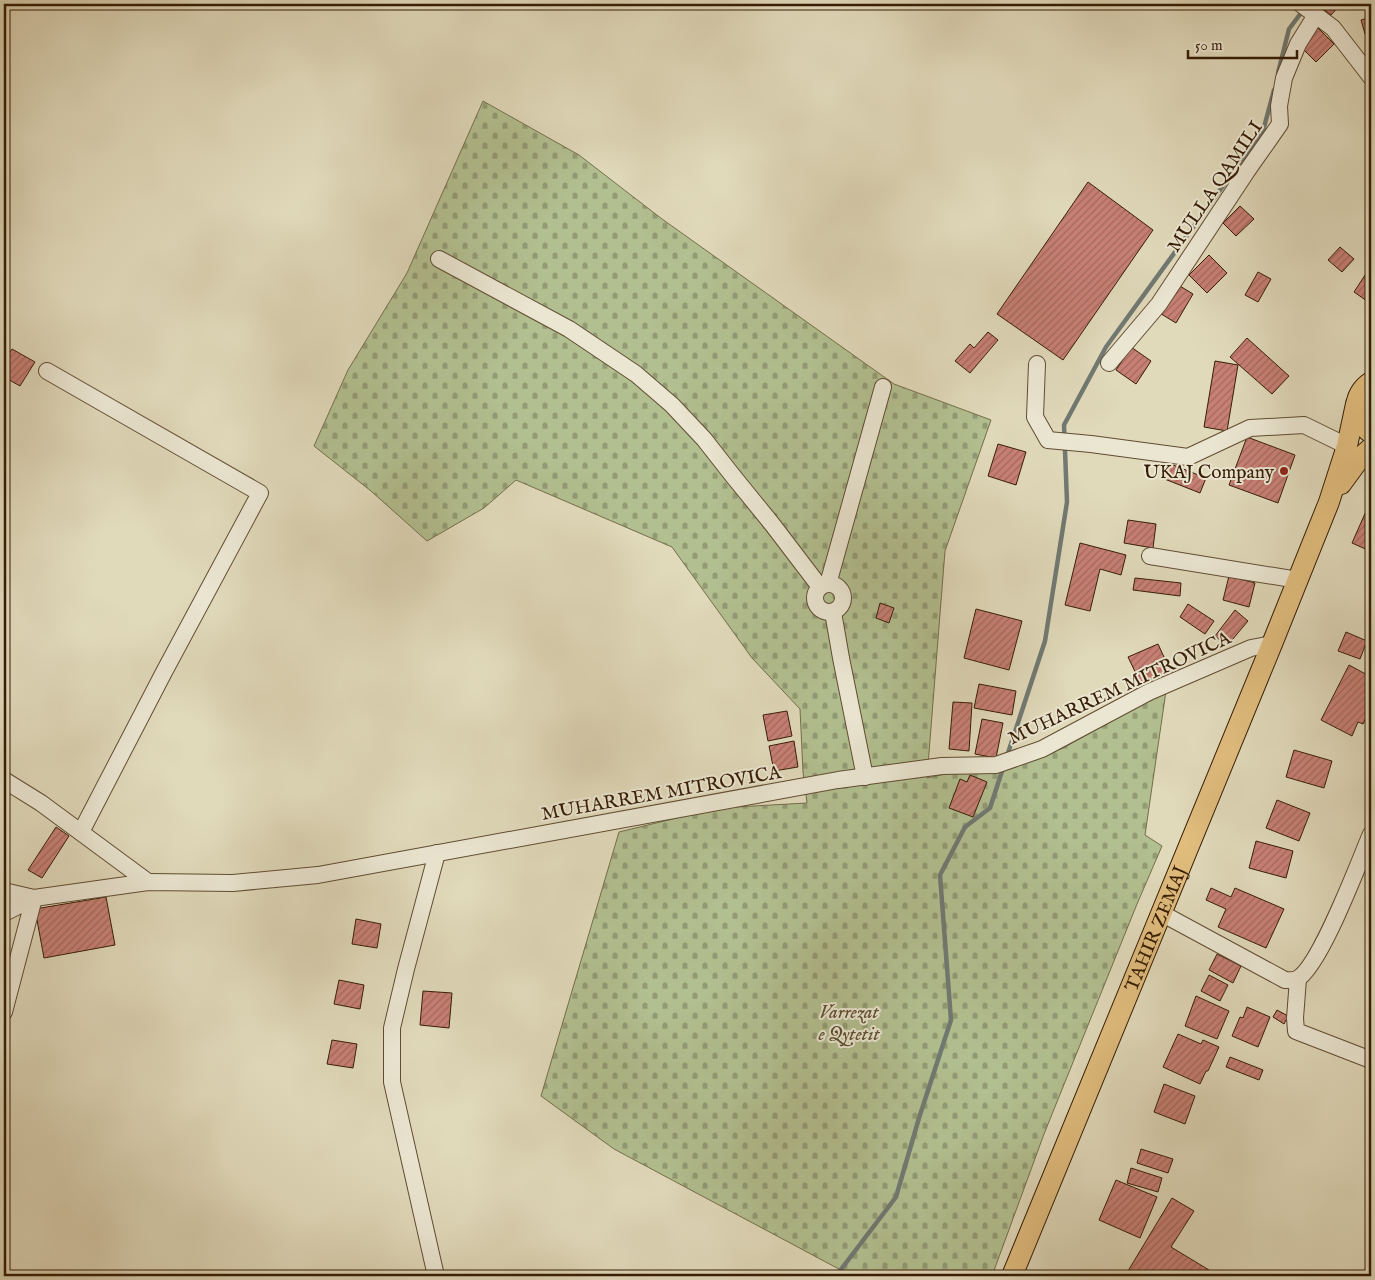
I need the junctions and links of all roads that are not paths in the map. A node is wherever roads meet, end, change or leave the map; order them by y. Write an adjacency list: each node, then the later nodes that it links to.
1 (1301, 4): 2 (street)
2 (1316, 15): 3 (street); 5 (street, MULLA QAMILI)
3 (1371, 77)
4 (439, 259): 17 (street)
5 (1109, 363)
6 (1037, 364): 12 (street)
7 (47, 370): 21 (street)
8 (1371, 382): 10 (main road)
9 (884, 387): 17 (street)
10 (1356, 404): 11 (main road); 12 (main road, TAHIR ZEMAJ)
11 (1371, 433)
12 (1347, 446): 14 (main road, TAHIR ZEMAJ)
13 (1371, 448): 14 (main road, TAHIR ZEMAJ)
14 (1329, 502): 16 (main road, TAHIR ZEMAJ)
15 (1150, 556): 16 (street)
16 (1298, 580): 18 (main road, TAHIR ZEMAJ)
17 (824, 585): 19 (street)
18 (1272, 644): 19 (street, MUHARREM MITROVICA); 28 (main road, TAHIR ZEMAJ)
19 (865, 777): 23 (street, MUHARREM MITROVICA)
20 (4, 780): 21 (street)
21 (81, 832): 24 (street)
22 (1371, 834): 29 (street)
23 (437, 853): 24 (street, MUHARREM MITROVICA); 32 (street)
24 (148, 882): 26 (street, MUHARREM MITROVICA)
25 (4, 891): 26 (street)
26 (34, 898): 27 (street); 30 (street)
27 (4, 913)
28 (1161, 913): 29 (street); 33 (main road, TAHIR ZEMAJ)
29 (1298, 979): 31 (street)
30 (4, 1012)
31 (1371, 1060)
32 (436, 1276)
33 (1012, 1276)

